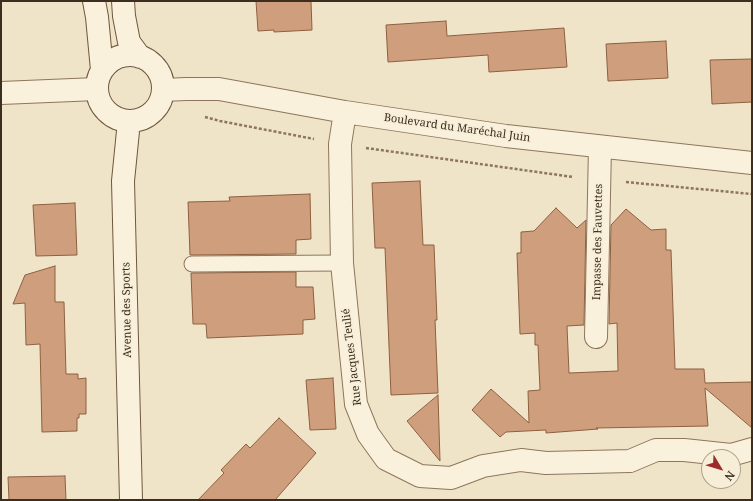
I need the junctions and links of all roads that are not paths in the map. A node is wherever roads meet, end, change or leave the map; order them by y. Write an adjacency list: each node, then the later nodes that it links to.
1 (94, 1): 4 (street)
2 (123, 1): 3 (street)
3 (140, 57): 4 (street); 5 (street)
4 (100, 80): 6 (street); 8 (street)
5 (163, 90): 7 (street, Boulevard du Maréchal Juin); 8 (street)
6 (1, 93)
7 (345, 112): 9 (street, Boulevard du Maréchal Juin); 12 (street, Rue Jacques Teulié)
8 (129, 121): 15 (street, Avenue des Sports)
9 (600, 147): 10 (street, Boulevard du Maréchal Juin); 13 (street, Impasse des Fauvettes)
10 (752, 163)
11 (192, 264): 12 (lane)
12 (342, 264): 14 (street, Rue Jacques Teulié)
13 (596, 337)
14 (752, 449)
15 (131, 500)

